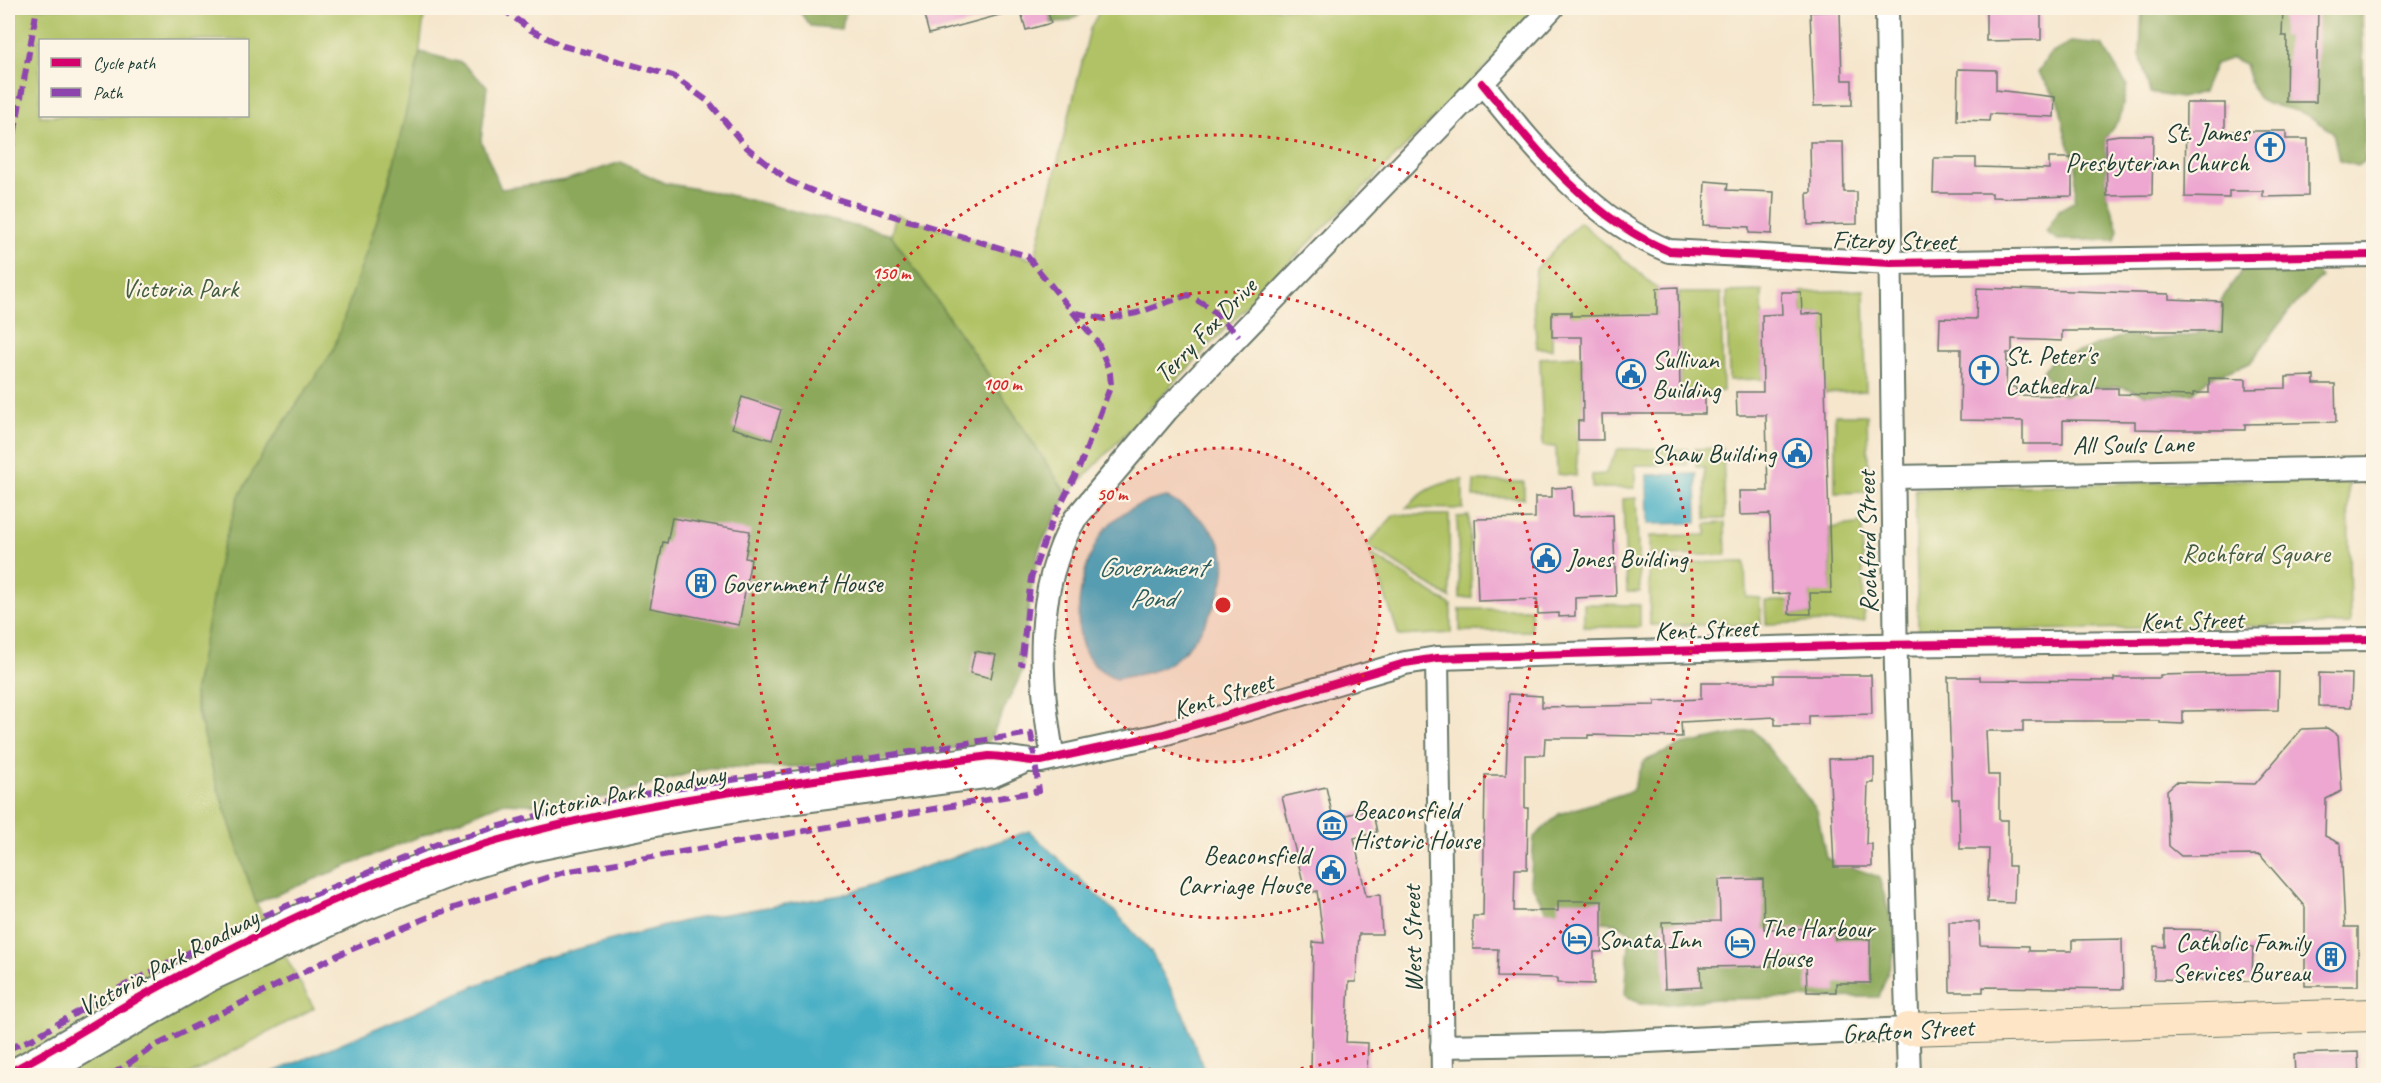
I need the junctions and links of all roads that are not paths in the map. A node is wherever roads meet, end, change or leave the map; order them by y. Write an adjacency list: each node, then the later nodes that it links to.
1 (1551, 8): 3 (street, Terry Fox Drive)
2 (1887, 8): 5 (street, Rochford Street)
3 (1482, 84): 5 (street, Fitzroy Street); 11 (street, Terry Fox Drive)
4 (2373, 255): 5 (street, Fitzroy Street)
5 (1891, 263): 7 (street, Rochford Street)
6 (2373, 468): 7 (street, All Souls Lane)
7 (1894, 477): 9 (street, Rochford Street)
8 (2373, 639): 9 (street, Kent Street)
9 (1897, 645): 10 (street, Kent Street); 14 (street, Rochford Street)
10 (1437, 658): 11 (street, Kent Street); 15 (street, West Street)
11 (1053, 758): 12 (street, Victoria Park Roadway)
12 (1024, 762): 16 (street, Victoria Park Roadway); 17 (street, Victoria Park Roadway)
13 (2373, 1015): 14 (street, Grafton Street)
14 (1908, 1029): 15 (street, Grafton Street); 19 (street, Rochford Street)
15 (1442, 1046): 18 (street, West Street)
16 (8, 1073)
17 (42, 1076)
18 (1443, 1076)
19 (1909, 1076)

